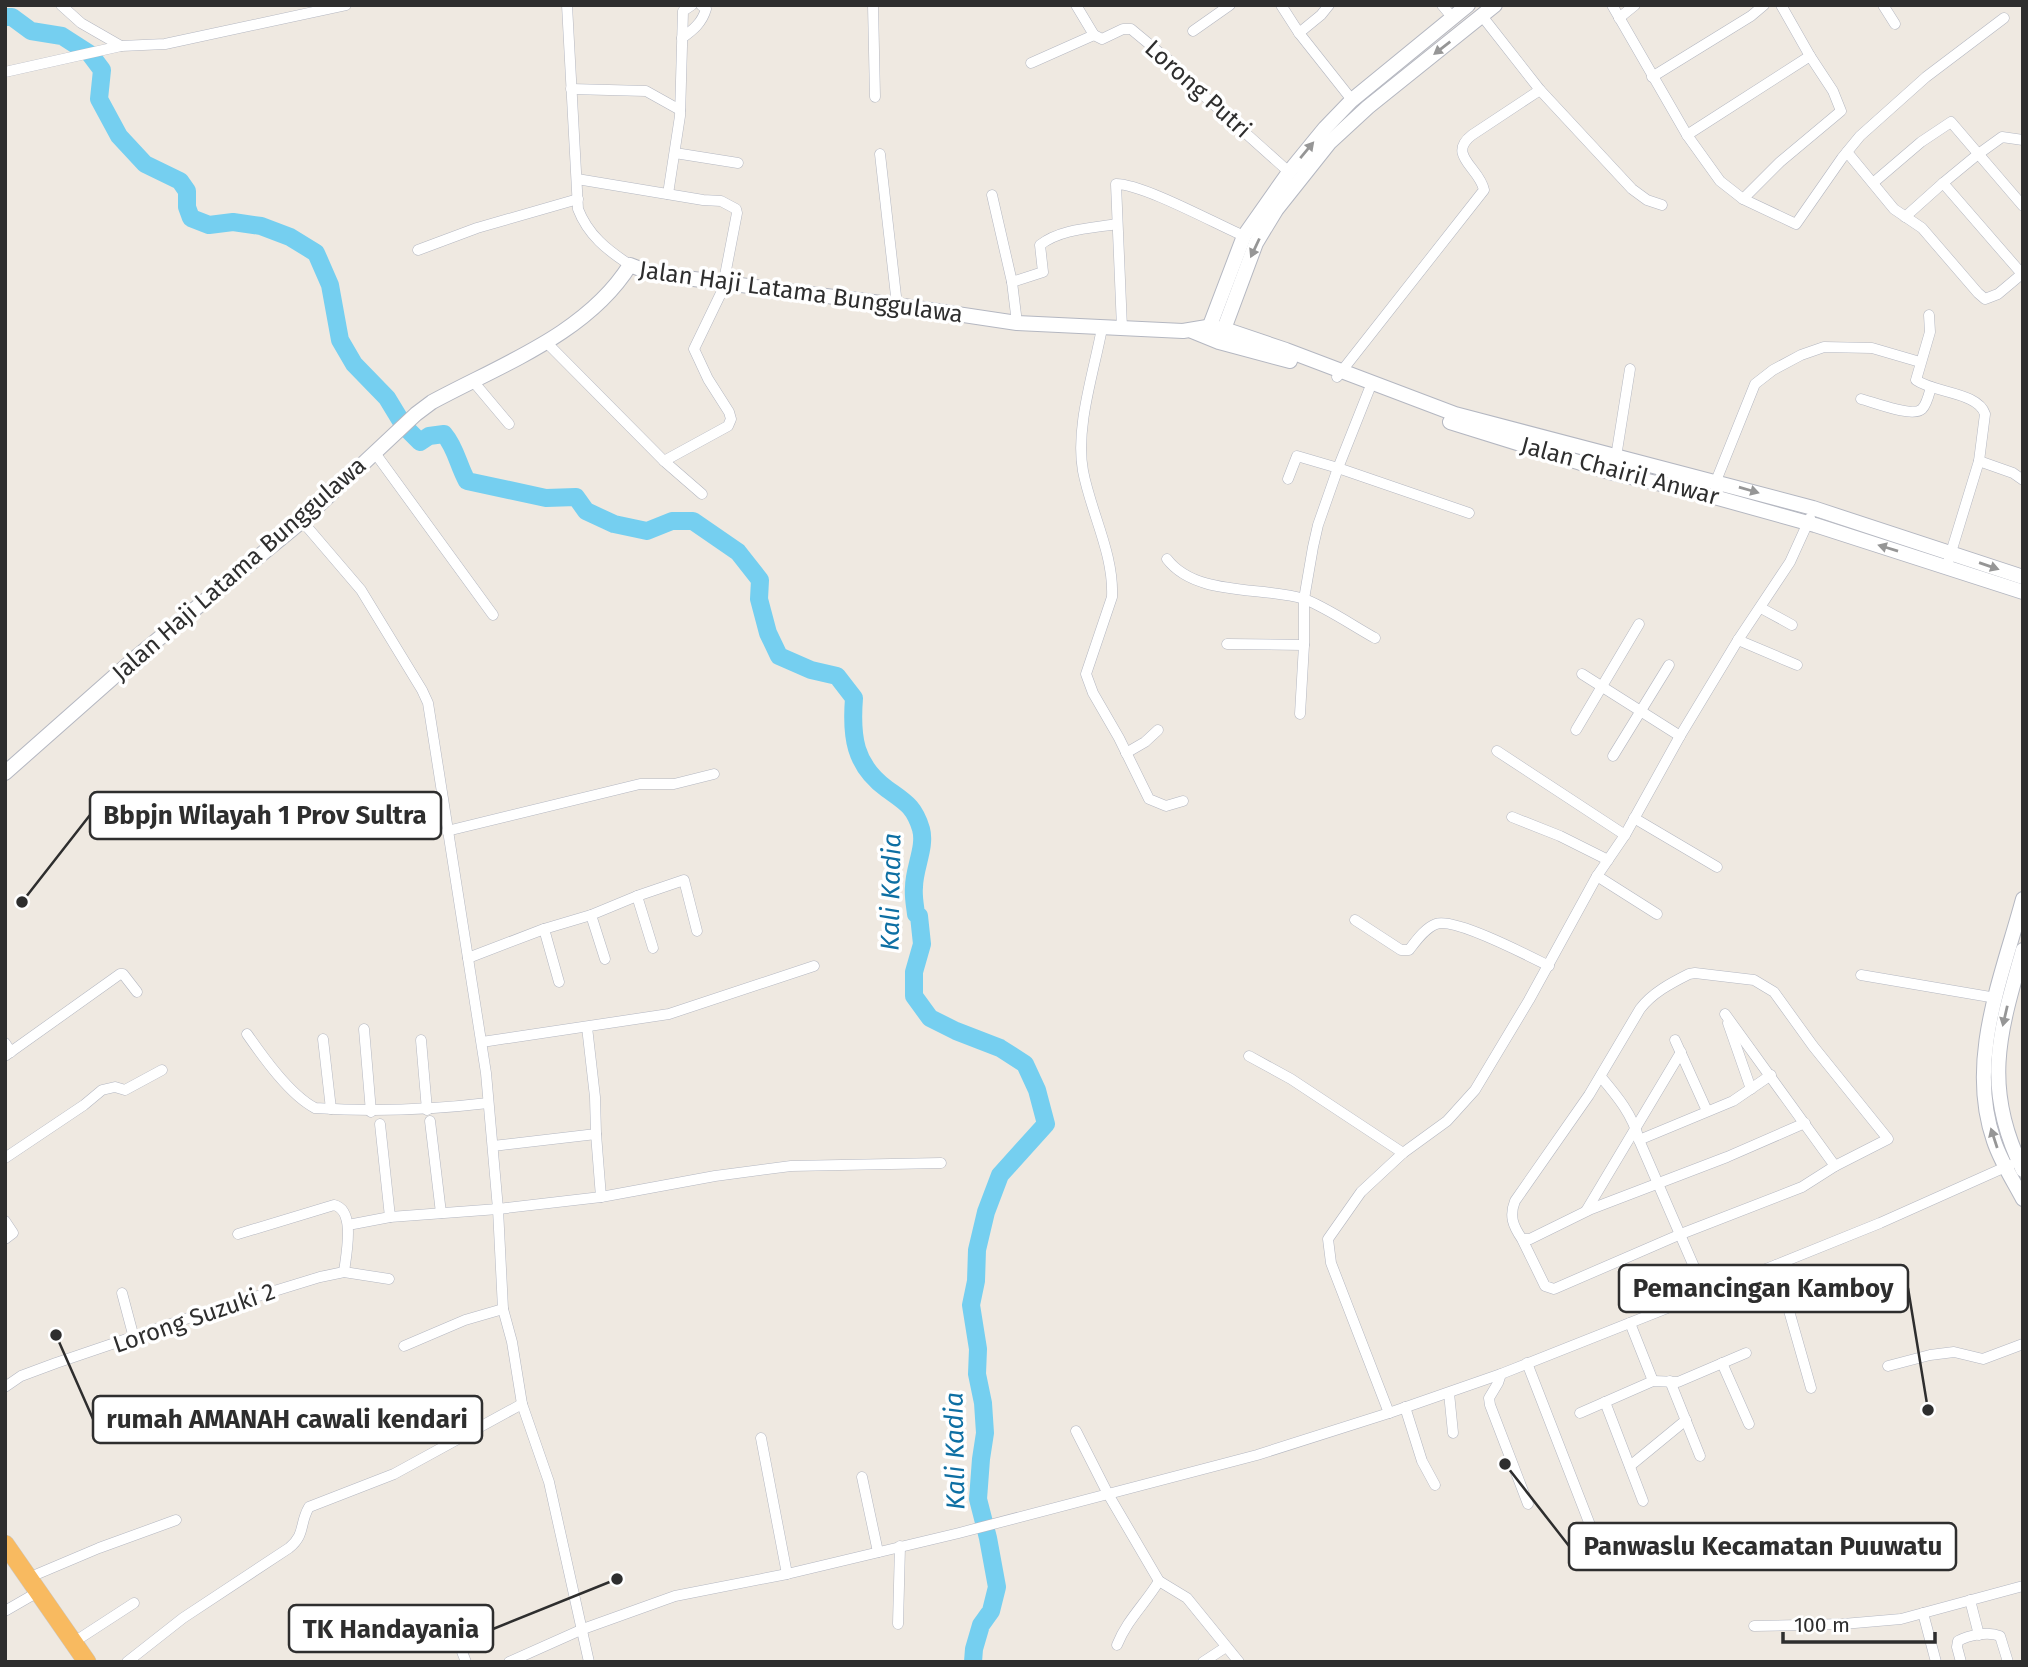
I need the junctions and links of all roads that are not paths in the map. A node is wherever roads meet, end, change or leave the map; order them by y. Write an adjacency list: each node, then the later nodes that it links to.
1 (61, 5): 27 (street)
2 (346, 5): 27 (street)
3 (566, 5): 32 (street)
4 (692, 5): 26 (street)
5 (701, 5): 26 (street)
6 (873, 5): 34 (street)
7 (1076, 5): 25 (street)
8 (1230, 5): 23 (street)
9 (1280, 5): 24 (street)
10 (1329, 5): 24 (street)
11 (1468, 5): 18 (main road)
12 (1495, 5): 19 (main road)
13 (1612, 5): 20 (street)
14 (1635, 5): 20 (street)
15 (1764, 5): 31 (street)
16 (1781, 5): 28 (street)
17 (1883, 5): 22 (street)
18 (1447, 11): 35 (main road)
19 (1482, 16): 33 (street); 67 (main road, one-way to 67)
20 (1619, 18): 31 (street)
21 (2004, 18): 39 (street)
22 (1895, 24)
23 (1193, 31)
24 (1299, 33): 35 (street)
25 (1094, 36): 29 (street); 44 (street, Lorong Putri)
26 (682, 38): 36 (street)
27 (121, 46): 30 (street)
28 (1810, 55): 37 (street); 51 (street)
29 (1031, 63)
30 (5, 72)
31 (1652, 77): 37 (street)
32 (571, 89): 36 (street); 45 (street)
33 (1540, 90): 52 (street); 71 (street)
34 (875, 97)
35 (1352, 100): 44 (main road, one-way to 35)
36 (680, 110): 40 (street)
37 (1687, 135): 51 (street)
38 (2023, 140): 42 (street)
39 (1847, 152): 46 (street); 51 (street)
40 (675, 153): 43 (street); 48 (street)
41 (880, 154): 62 (street)
42 (1977, 155): 46 (street); 47 (street); 53 (street)
43 (738, 163)
44 (1289, 172): 56 (main road)
45 (577, 179): 48 (street); 50 (street)
46 (1873, 183): 54 (street)
47 (1943, 183): 54 (street); 59 (street)
48 (667, 194): 61 (street)
49 (992, 195): 60 (street)
50 (578, 199): 57 (street); 58 (street)
51 (1743, 199)
52 (1662, 205)
53 (2023, 206)
54 (1905, 217): 59 (street)
55 (1117, 224): 56 (street); 60 (street); 66 (street)
56 (1244, 236): 67 (main road)
57 (418, 250)
58 (630, 265): 61 (main road, Jalan Haji Latama Bunggulawa); 68 (main road, Jalan Haji Latama Bunggulawa)
59 (2022, 273)
60 (1012, 282): 64 (street)
61 (723, 283): 62 (main road, Jalan Haji Latama Bunggulawa); 79 (street)
62 (897, 305): 64 (main road, Jalan Haji Latama Bunggulawa)
63 (1929, 314): 69 (street)
64 (1017, 323): 65 (main road, Jalan Haji Latama Bunggulawa)
65 (1102, 328): 66 (main road, Jalan Haji Latama Bunggulawa); 113 (street)
66 (1122, 328): 67 (main road, Jalan Haji Latama Bunggulawa)
67 (1210, 333): 71 (main road, Jalan Chairil Anwar)
68 (546, 342): 72 (main road, Jalan Haji Latama Bunggulawa); 79 (street)
69 (1920, 362): 73 (street); 84 (street)
70 (1630, 369): 78 (street)
71 (1339, 374): 74 (main road, Jalan Chairil Anwar); 78 (main road, Jalan Chairil Anwar)
72 (472, 380): 76 (street); 77 (main road, Jalan Haji Latama Bunggulawa)
73 (1931, 387): 75 (street); 80 (street)
74 (1369, 390): 81 (street); 89 (main road, Jalan Chairil Anwar)
75 (1861, 399)
76 (509, 424)
77 (375, 453): 88 (main road, Jalan Haji Latama Bunggulawa); 96 (street)
78 (1616, 457): 84 (main road, Jalan Chairil Anwar)
79 (664, 461): 85 (street)
80 (1979, 461): 83 (street); 91 (street)
81 (1338, 468): 82 (street); 87 (street); 94 (street)
82 (1288, 479)
83 (2023, 480)
84 (1716, 481): 86 (main road, Jalan Chairil Anwar, one-way to 86)
85 (702, 494)
86 (1813, 508): 89 (street); 91 (main road, Jalan Chairil Anwar)
87 (1469, 513)
88 (302, 521): 115 (main road, Jalan Haji Latama Bunggulawa); 120 (street)
89 (1808, 523): 91 (main road, Jalan Chairil Anwar, one-way to 89); 95 (street)
90 (1167, 559): 94 (street)
91 (1949, 559): 92 (main road, Jalan Chairil Anwar, one-way to 92); 93 (main road, Jalan Chairil Anwar)
92 (2023, 577)
93 (2023, 593)
94 (1304, 599): 99 (street); 102 (street)
95 (1761, 608): 98 (street); 100 (street)
96 (493, 615)
97 (1639, 624): 106 (street)
98 (1791, 625)
99 (1375, 638)
100 (1738, 640): 104 (street); 111 (street)
101 (1227, 644): 102 (street)
102 (1304, 645): 108 (street)
103 (1669, 665): 107 (street)
104 (1797, 665)
105 (1582, 674): 106 (street)
106 (1601, 688): 107 (street); 110 (street)
107 (1640, 712): 111 (street); 114 (street)
108 (1300, 714)
109 (1158, 730): 113 (street)
110 (1576, 730)
111 (1680, 736): 119 (street)
112 (1497, 751): 121 (street)
113 (1126, 752): 117 (street)
114 (1613, 756)
115 (5, 773)
116 (714, 774): 120 (street)
117 (1183, 801)
118 (1512, 817): 122 (street)
119 (1634, 818): 121 (street); 123 (street)
120 (447, 831): 134 (street)
121 (1625, 835): 122 (street)
122 (1608, 860): 124 (street)
123 (1717, 867)
124 (1597, 876): 127 (street); 137 (street)
125 (636, 895): 128 (street); 131 (street); 132 (street)
126 (2023, 899): 141 (main road)
127 (1657, 914)
128 (591, 915): 130 (street); 135 (street)
129 (1355, 920): 137 (street)
130 (544, 929): 134 (street); 139 (street)
131 (697, 931)
132 (653, 948)
133 (2023, 950): 172 (main road, one-way to 172)
134 (468, 958): 148 (street)
135 (605, 959)
136 (814, 966): 142 (street)
137 (1549, 966): 168 (street)
138 (1861, 975): 141 (street)
139 (559, 982)
140 (137, 992): 149 (street)
141 (1996, 998): 172 (main road, one-way to 141)
142 (587, 1027): 148 (street); 165 (street)
143 (364, 1029): 160 (street)
144 (247, 1034): 157 (street)
145 (323, 1039): 157 (street)
146 (421, 1040): 158 (street)
147 (1675, 1040): 150 (street)
148 (481, 1042): 156 (street)
149 (7, 1050)
150 (1681, 1052): 159 (street); 164 (street)
151 (1249, 1056): 168 (street)
152 (162, 1070): 169 (street)
153 (1771, 1075): 155 (street); 155 (street); 162 (street)
154 (1601, 1077): 164 (street); 171 (street); 185 (street)
155 (1751, 1089): 159 (street)
156 (488, 1103): 158 (street); 167 (street)
157 (331, 1109): 160 (street)
158 (427, 1110): 160 (street)
159 (1707, 1111): 166 (street)
160 (371, 1112)
161 (430, 1121): 178 (street)
162 (1805, 1123): 171 (street); 173 (street)
163 (380, 1124): 179 (street)
164 (1636, 1127): 166 (street); 177 (street)
165 (596, 1134): 167 (street); 174 (street)
166 (1639, 1140): 173 (street)
167 (493, 1146): 176 (street)
168 (1404, 1153): 209 (street)
169 (5, 1158)
170 (941, 1163): 174 (street)
171 (1835, 1166): 183 (street)
172 (2015, 1166): 175 (main road); 186 (street)
173 (1659, 1183): 177 (street); 183 (street)
174 (601, 1197): 176 (street)
175 (2023, 1199)
176 (498, 1209): 178 (street); 191 (street)
177 (1586, 1212): 185 (street)
178 (441, 1213): 179 (street)
179 (390, 1217): 181 (street)
180 (5, 1221): 184 (street)
181 (348, 1225): 182 (street); 187 (street)
182 (238, 1234)
183 (1681, 1234): 185 (street); 190 (street)
184 (5, 1239)
185 (1522, 1239)
186 (1776, 1265): 190 (street); 204 (street)
187 (344, 1272): 188 (street, Lorong Suzuki 2); 193 (street, Lorong Suzuki 2)
188 (389, 1279)
189 (122, 1293): 193 (street)
190 (1705, 1293): 192 (street)
191 (503, 1309): 195 (street); 207 (street)
192 (1630, 1323): 197 (street); 201 (street)
193 (134, 1338): 203 (street, Lorong Suzuki 2)
194 (2023, 1344): 199 (street)
195 (404, 1346)
196 (1746, 1353): 198 (street)
197 (1527, 1363): 200 (street); 224 (street)
198 (1722, 1363): 202 (street); 212 (street)
199 (1888, 1366)
200 (1501, 1374): 205 (street); 222 (street)
201 (1653, 1381): 202 (street); 206 (street)
202 (1670, 1381): 211 (street)
203 (5, 1387)
204 (1811, 1388)
205 (1449, 1393): 208 (street); 214 (street)
206 (1605, 1402): 210 (street); 217 (street)
207 (522, 1404): 239 (street); 246 (street)
208 (1405, 1407): 209 (street); 219 (street)
209 (1389, 1413): 220 (street)
210 (1580, 1413)
211 (1686, 1420): 216 (street); 217 (street)
212 (1749, 1424)
213 (1076, 1431): 220 (street)
214 (1453, 1433)
215 (761, 1438): 228 (street)
216 (1700, 1456)
217 (1630, 1466): 221 (street)
218 (862, 1477): 227 (street)
219 (1436, 1485)
220 (1108, 1494): 226 (street); 229 (street)
221 (1643, 1501)
222 (1528, 1504)
223 (176, 1520): 230 (street)
224 (1592, 1530)
225 (5, 1544): 230 (highway)
226 (900, 1546): 227 (street); 237 (street)
227 (878, 1552): 228 (street)
228 (787, 1574): 239 (street)
229 (1159, 1581): 242 (street); 243 (street)
230 (33, 1585): 234 (street); 241 (highway)
231 (2023, 1586): 232 (street)
232 (1970, 1600): 235 (street); 240 (street)
233 (134, 1603): 241 (street)
234 (5, 1611)
235 (1923, 1613): 238 (street); 251 (street)
236 (449, 1618): 247 (street)
237 (898, 1624)
238 (1754, 1626)
239 (583, 1629): 244 (street); 248 (street)
240 (1979, 1635): 252 (street); 253 (street)
241 (74, 1642): 245 (highway)
242 (1117, 1645)
243 (1226, 1647): 249 (street); 250 (street)
244 (516, 1661)
245 (87, 1662)
246 (127, 1662)
247 (466, 1662)
248 (589, 1662)
249 (1203, 1662)
250 (1239, 1662)
251 (1936, 1662)
252 (1961, 1662)
253 (2008, 1662)

